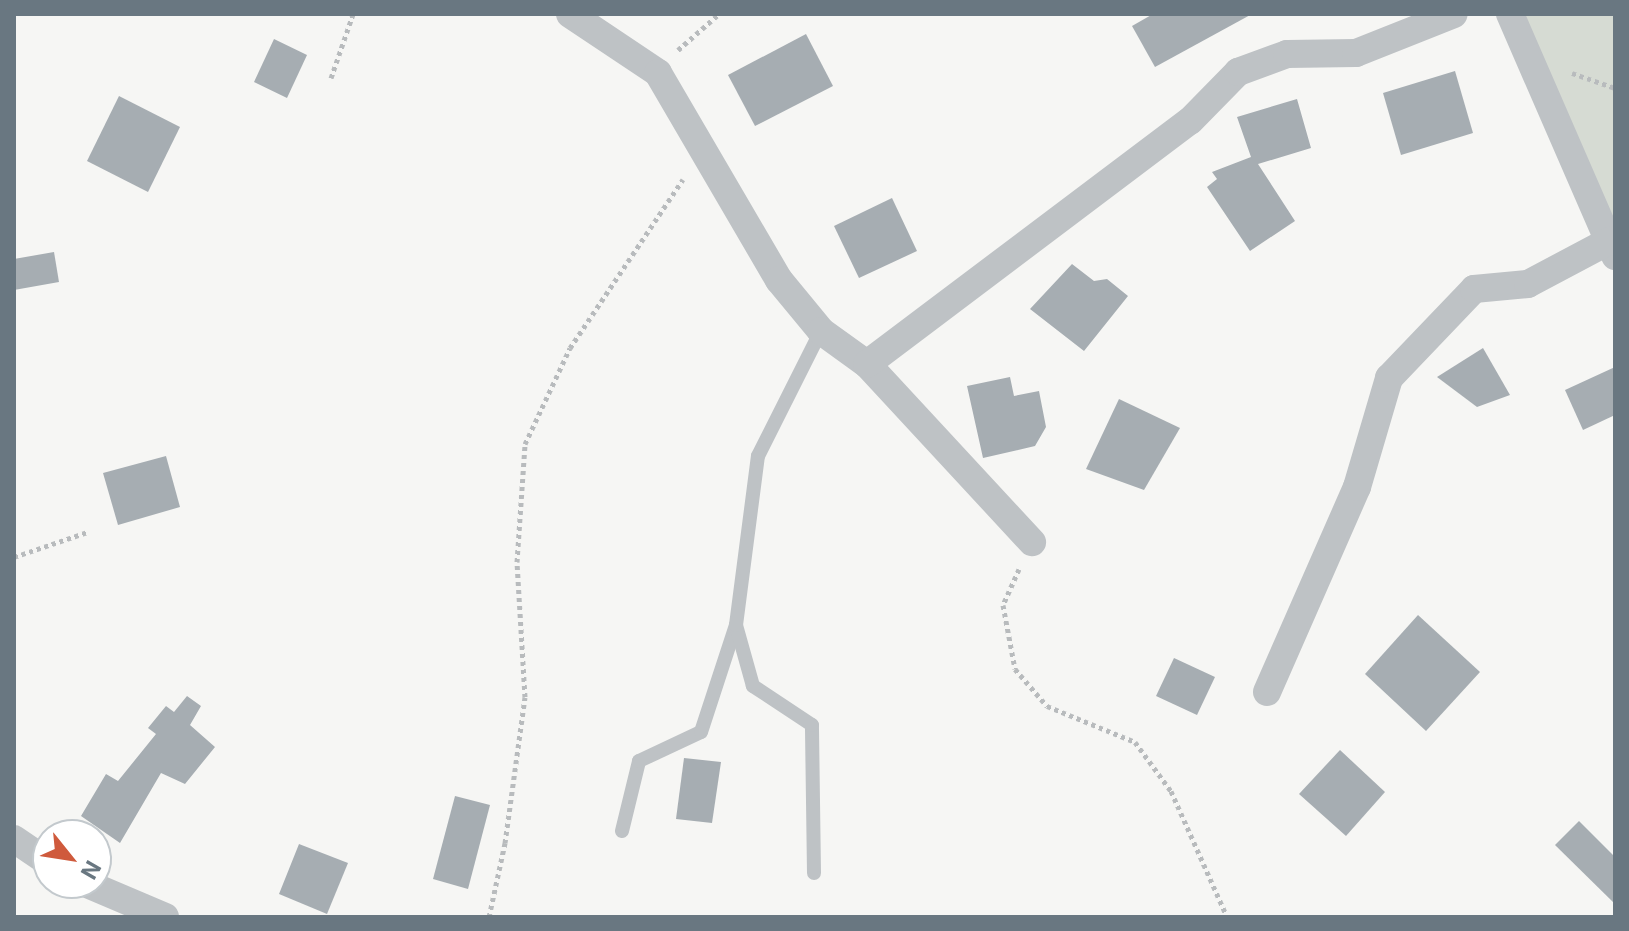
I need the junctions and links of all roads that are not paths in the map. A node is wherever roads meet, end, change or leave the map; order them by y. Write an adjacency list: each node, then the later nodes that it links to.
1 (570, 14): 5 (street)
2 (1454, 14): 6 (street)
3 (1510, 14): 4 (street)
4 (1612, 249): 9 (street)
5 (821, 331): 6 (street); 8 (lane)
6 (867, 364): 7 (street)
7 (1032, 542)
8 (736, 625): 10 (lane); 13 (lane)
9 (1267, 692)
10 (622, 831)
11 (14, 839): 12 (street)
12 (32, 851)
13 (814, 873)
14 (112, 894): 15 (street)
15 (165, 917)

